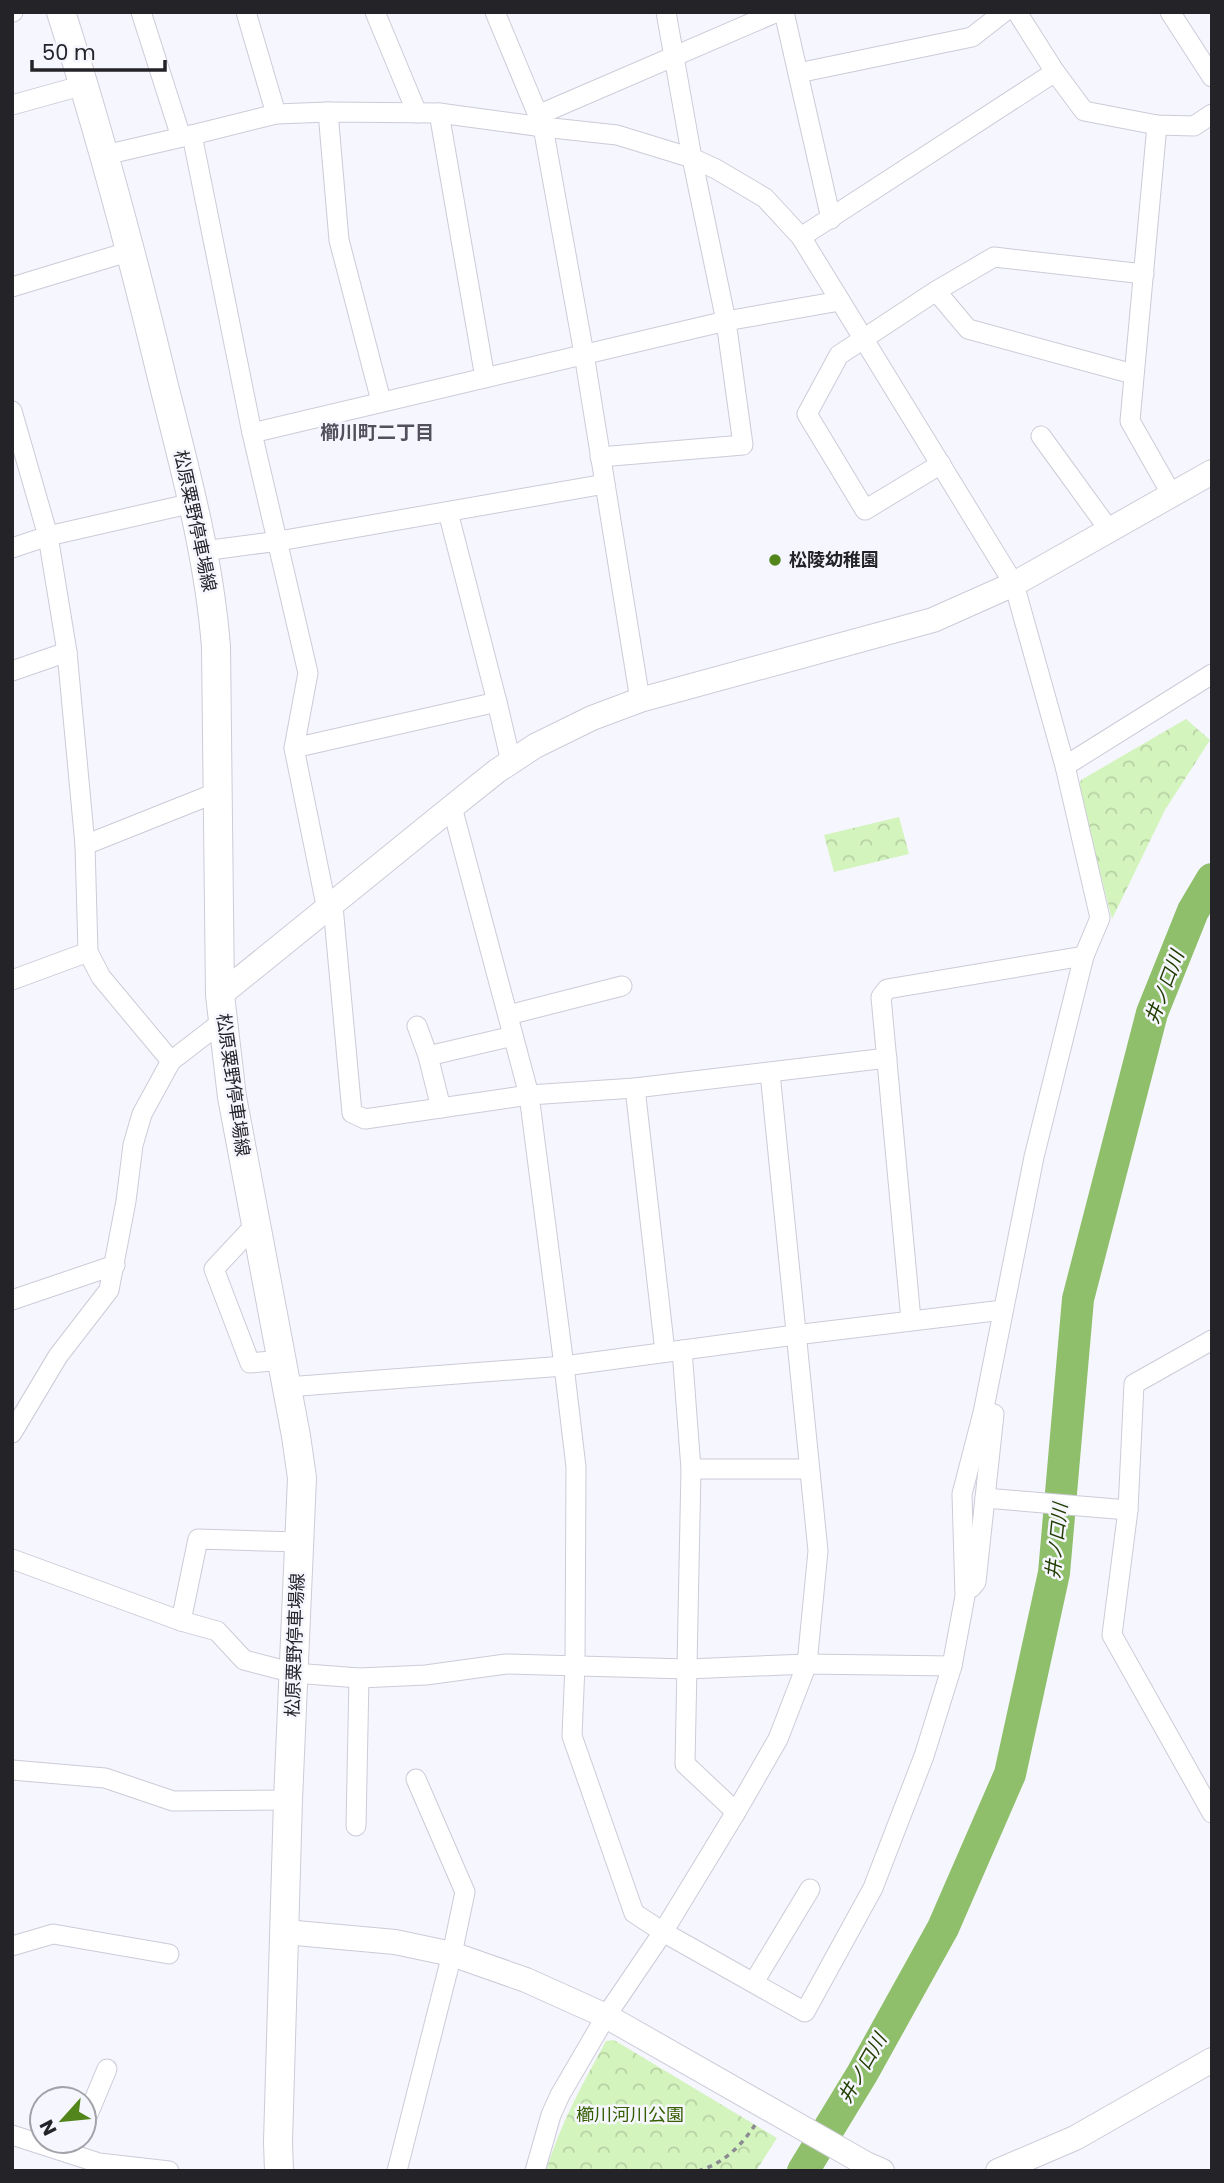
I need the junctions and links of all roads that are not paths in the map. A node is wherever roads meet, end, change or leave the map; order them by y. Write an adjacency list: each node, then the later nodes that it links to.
1 (61, 12): 16 (main road, 松原粟野停車場線)
2 (141, 12): 25 (street)
3 (246, 12): 21 (street)
4 (375, 12): 19 (street)
5 (495, 12): 23 (street)
6 (666, 12): 12 (street)
7 (777, 12): 12 (street)
8 (784, 12): 14 (street)
9 (1004, 12): 14 (street)
10 (1017, 12): 13 (street)
11 (1170, 12): 15 (street)
12 (674, 57): 23 (street); 27 (street)
13 (1055, 72): 24 (street); 28 (street)
14 (798, 73): 28 (street)
15 (1212, 77)
16 (84, 85): 17 (street); 26 (main road, 松原粟野停車場線)
17 (12, 104)
18 (328, 112): 19 (street); 21 (street); 40 (street)
19 (417, 113): 20 (street)
20 (439, 113): 23 (street); 39 (street)
21 (276, 114): 25 (street)
22 (1212, 114): 24 (street)
23 (540, 121): 27 (street); 37 (street)
24 (1157, 125): 31 (street)
25 (187, 136): 26 (street); 42 (street)
26 (105, 155): 30 (main road, 松原粟野停車場線)
27 (692, 158): 29 (street); 35 (street)
28 (831, 219): 29 (street)
29 (801, 237): 34 (street)
30 (131, 250): 32 (street); 49 (main road, 松原粟野停車場線)
31 (1144, 274): 33 (street); 38 (street)
32 (12, 287)
33 (936, 290): 36 (street); 38 (street)
34 (841, 301): 35 (street); 36 (street)
35 (726, 321): 37 (street); 44 (street)
36 (864, 337): 45 (street); 45 (street)
37 (584, 354): 39 (street); 44 (street)
38 (1133, 374): 48 (street)
39 (485, 378): 40 (street)
40 (381, 401): 42 (street)
41 (12, 411): 52 (street)
42 (252, 433): 53 (street)
43 (1041, 436): 51 (street)
44 (600, 457): 47 (street)
45 (941, 464): 56 (street)
46 (1212, 472): 48 (street)
47 (605, 484): 50 (street); 60 (street)
48 (1172, 495): 51 (street)
49 (193, 503): 52 (street); 55 (main road, 松原粟野停車場線)
50 (448, 512): 53 (street); 61 (street)
51 (1110, 531): 56 (street)
52 (48, 536): 54 (street); 57 (street)
53 (279, 541): 55 (street); 62 (street)
54 (12, 548)
55 (203, 551): 65 (main road, 松原粟野停車場線)
56 (1014, 584): 60 (street); 64 (street)
57 (67, 652): 58 (street); 67 (street)
58 (12, 671)
59 (1212, 674): 64 (street)
60 (640, 701): 63 (street)
61 (497, 702): 62 (street); 63 (street)
62 (294, 748): 68 (street)
63 (510, 762): 66 (street)
64 (1065, 766): 70 (street)
65 (218, 792): 67 (street); 73 (main road, 松原粟野停車場線)
66 (452, 807): 68 (street); 74 (street)
67 (85, 845): 69 (street)
68 (330, 908): 73 (street); 83 (street)
69 (88, 952): 71 (street); 79 (street)
70 (1084, 956): 78 (street); 87 (street)
71 (12, 980)
72 (622, 986): 74 (street)
73 (222, 1008): 79 (street); 84 (main road, 松原粟野停車場線)
74 (508, 1015): 76 (street)
75 (417, 1026): 77 (street)
76 (513, 1036): 77 (street); 82 (street)
77 (428, 1056): 83 (street)
78 (887, 1058): 80 (street); 88 (street)
79 (170, 1060): 85 (street)
80 (770, 1073): 81 (street); 89 (street)
81 (635, 1087): 82 (street); 91 (street)
82 (529, 1095): 83 (street); 93 (street)
83 (441, 1108)
84 (256, 1224): 92 (main road, 松原粟野停車場線); 92 (street)
85 (115, 1265): 86 (street); 96 (street)
86 (12, 1300)
87 (1003, 1310): 88 (street); 95 (street)
88 (911, 1320): 89 (street)
89 (795, 1335): 91 (street); 98 (street)
90 (1212, 1340): 100 (street)
91 (673, 1351): 93 (street); 97 (street)
92 (282, 1360): 94 (main road, 松原粟野停車場線)
93 (564, 1366): 94 (street); 106 (street)
94 (287, 1387): 101 (main road, 松原粟野停車場線)
95 (983, 1413): 99 (street); 103 (street)
96 (14, 1422)
97 (691, 1469): 98 (street); 108 (street)
98 (809, 1469): 105 (street)
99 (991, 1498): 100 (street); 103 (street)
100 (1119, 1510): 115 (street)
101 (299, 1542): 104 (street); 109 (main road, 松原粟野停車場線)
102 (12, 1559): 104 (street)
103 (965, 1596): 107 (street)
104 (181, 1621): 109 (street)
105 (807, 1664): 107 (street); 108 (street); 114 (street)
106 (575, 1665): 108 (street); 110 (street); 119 (street)
107 (952, 1667): 123 (street)
108 (687, 1669): 114 (street)
109 (294, 1673): 110 (street); 113 (main road, 松原粟野停車場線)
110 (359, 1678): 116 (street)
111 (12, 1770): 113 (street)
112 (415, 1779): 122 (street)
113 (288, 1800): 118 (main road, 松原粟野停車場線)
114 (736, 1812): 119 (street)
115 (1212, 1813)
116 (356, 1826)
117 (810, 1889): 123 (street)
118 (285, 1932): 122 (street); 131 (main road, 松原粟野停車場線)
119 (663, 1932): 123 (street); 124 (street)
120 (12, 1945): 121 (street)
121 (169, 1954)
122 (452, 1954): 124 (street); 132 (street)
123 (754, 1982)
124 (606, 2016): 129 (street); 133 (street)
125 (1212, 2060): 134 (street)
126 (107, 2069): 127 (street)
127 (98, 2091)
128 (86, 2155): 130 (street)
129 (874, 2167)
130 (169, 2171)
131 (279, 2171)
132 (397, 2171)
133 (535, 2171)
134 (998, 2171)

